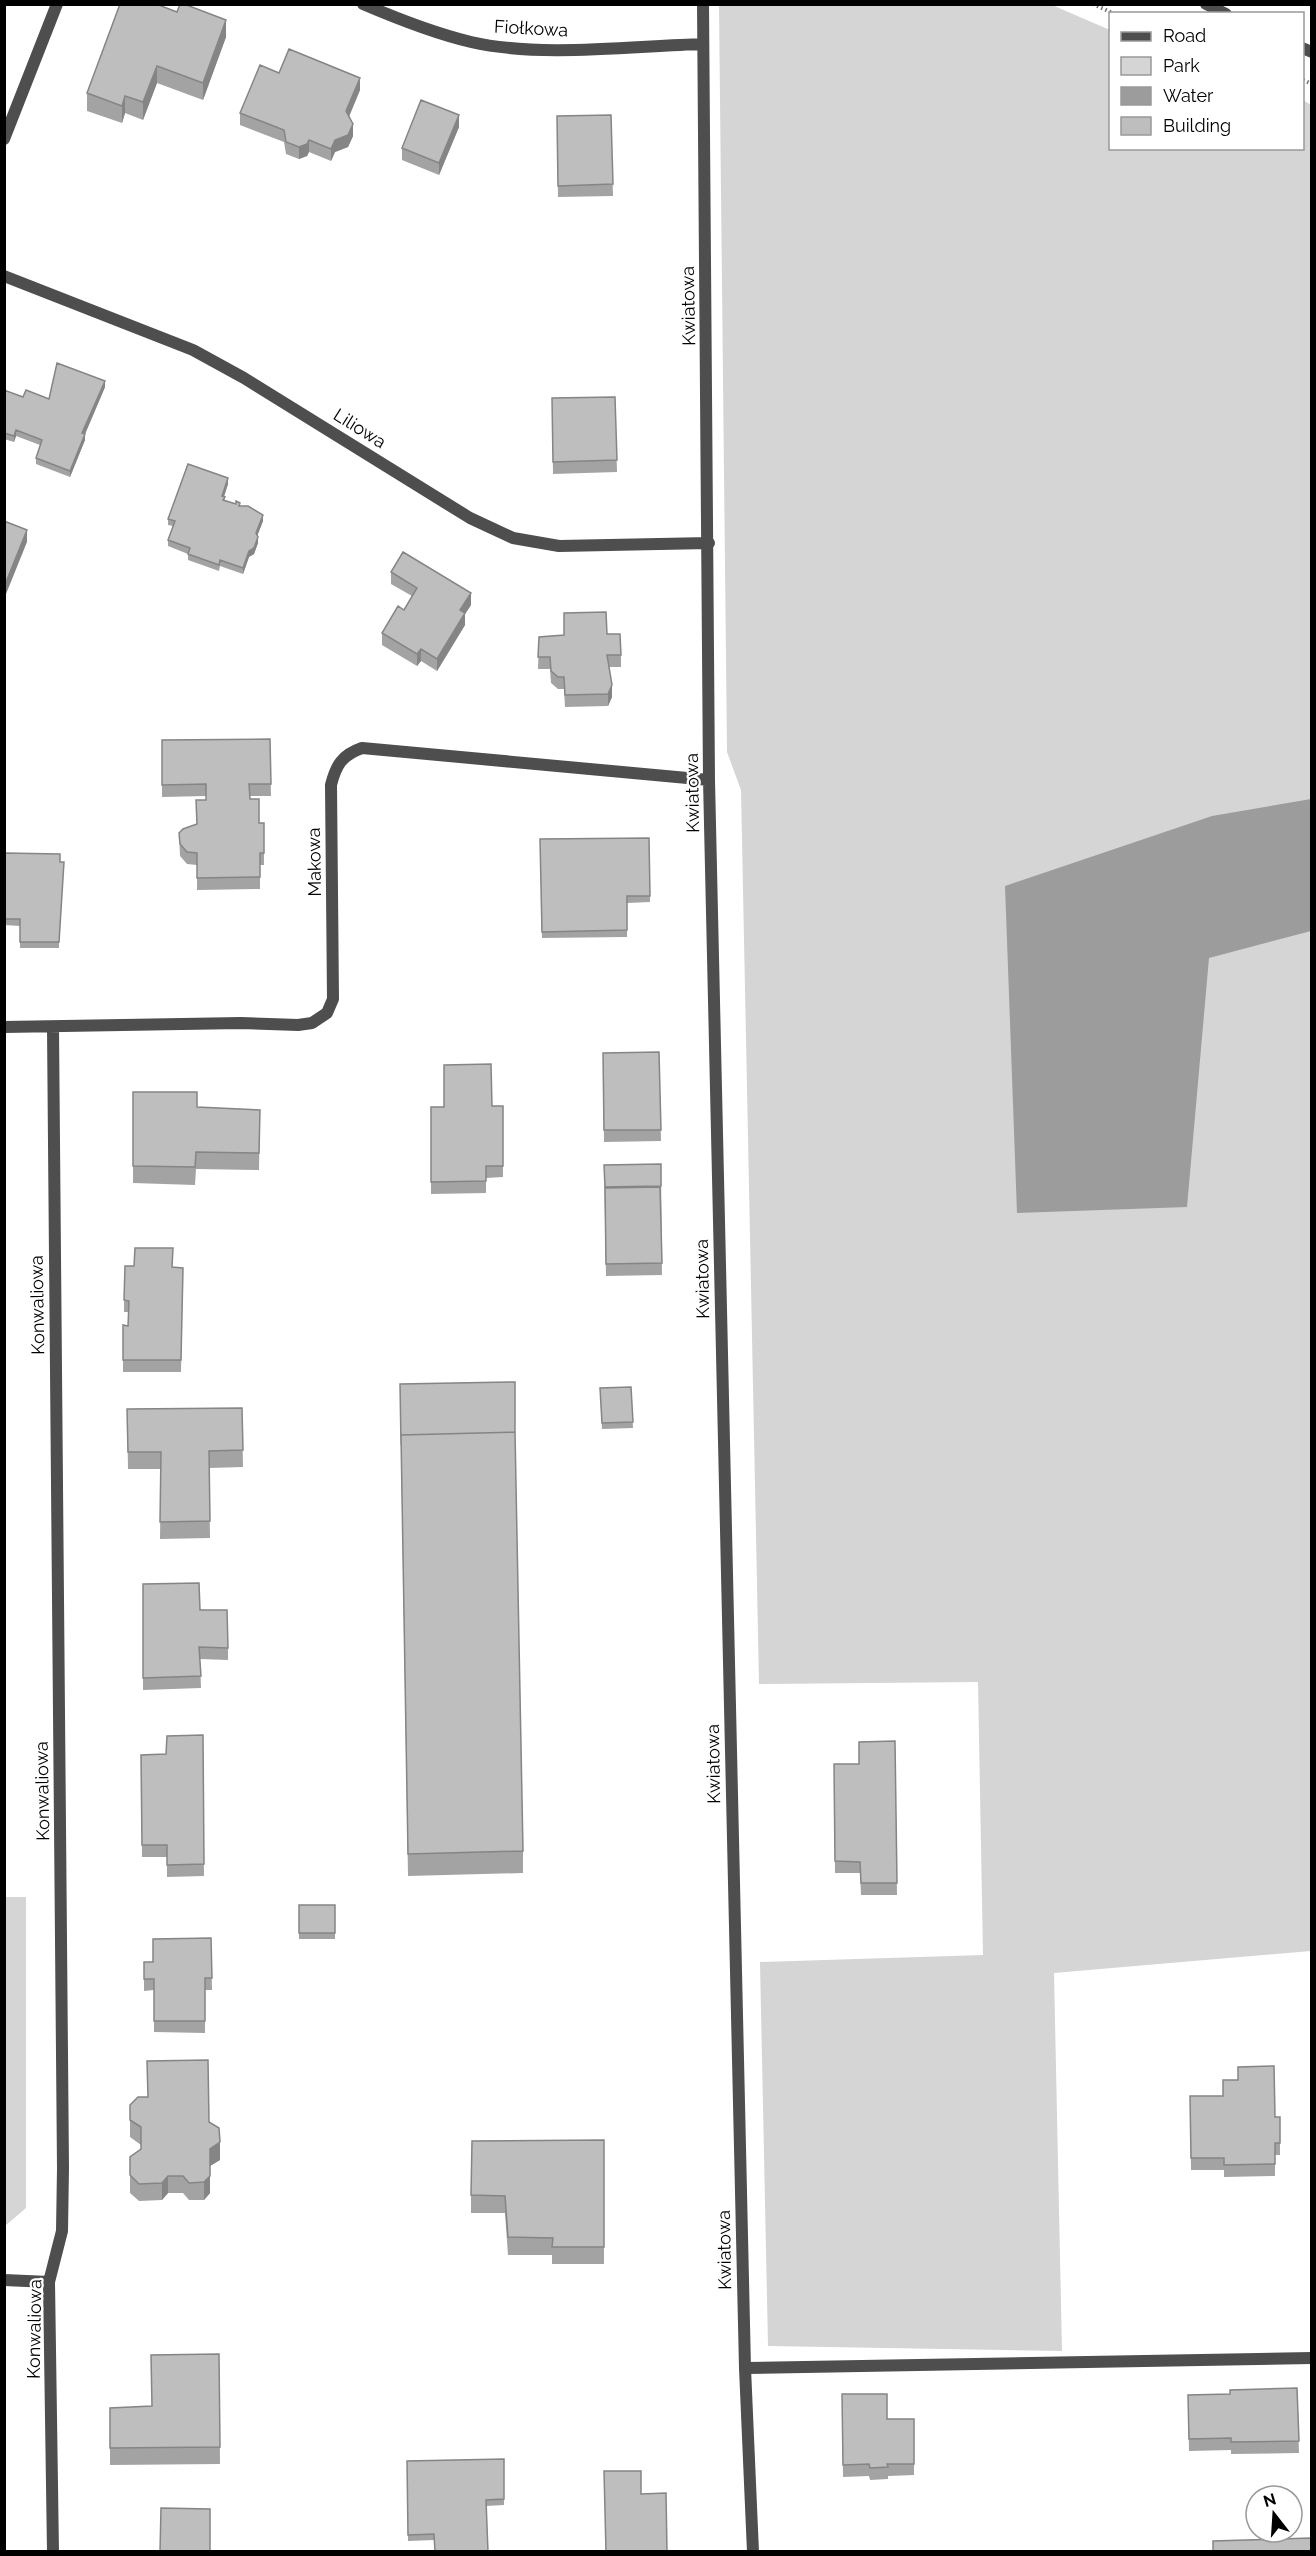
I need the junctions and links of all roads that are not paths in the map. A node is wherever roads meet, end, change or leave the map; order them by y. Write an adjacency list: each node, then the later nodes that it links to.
1 (57, 4): 7 (street)
2 (363, 4): 6 (street, Fiołkowa)
3 (703, 4): 6 (street, Kwiatowa)
4 (1206, 4): 5 (street)
5 (1222, 12)
6 (703, 44): 9 (street, Kwiatowa)
7 (4, 139)
8 (4, 276): 9 (street, Liliowa)
9 (709, 543): 10 (street, Kwiatowa)
10 (709, 780): 12 (street, Makowa); 16 (street, Kwiatowa)
11 (4, 1027): 12 (street, Makowa)
12 (53, 1028): 14 (street, Konwaliowa)
13 (4, 2280): 14 (street)
14 (49, 2282): 17 (street, Konwaliowa)
15 (1311, 2358): 16 (street)
16 (745, 2368): 18 (street, Kwiatowa)
17 (53, 2552)
18 (753, 2552)

